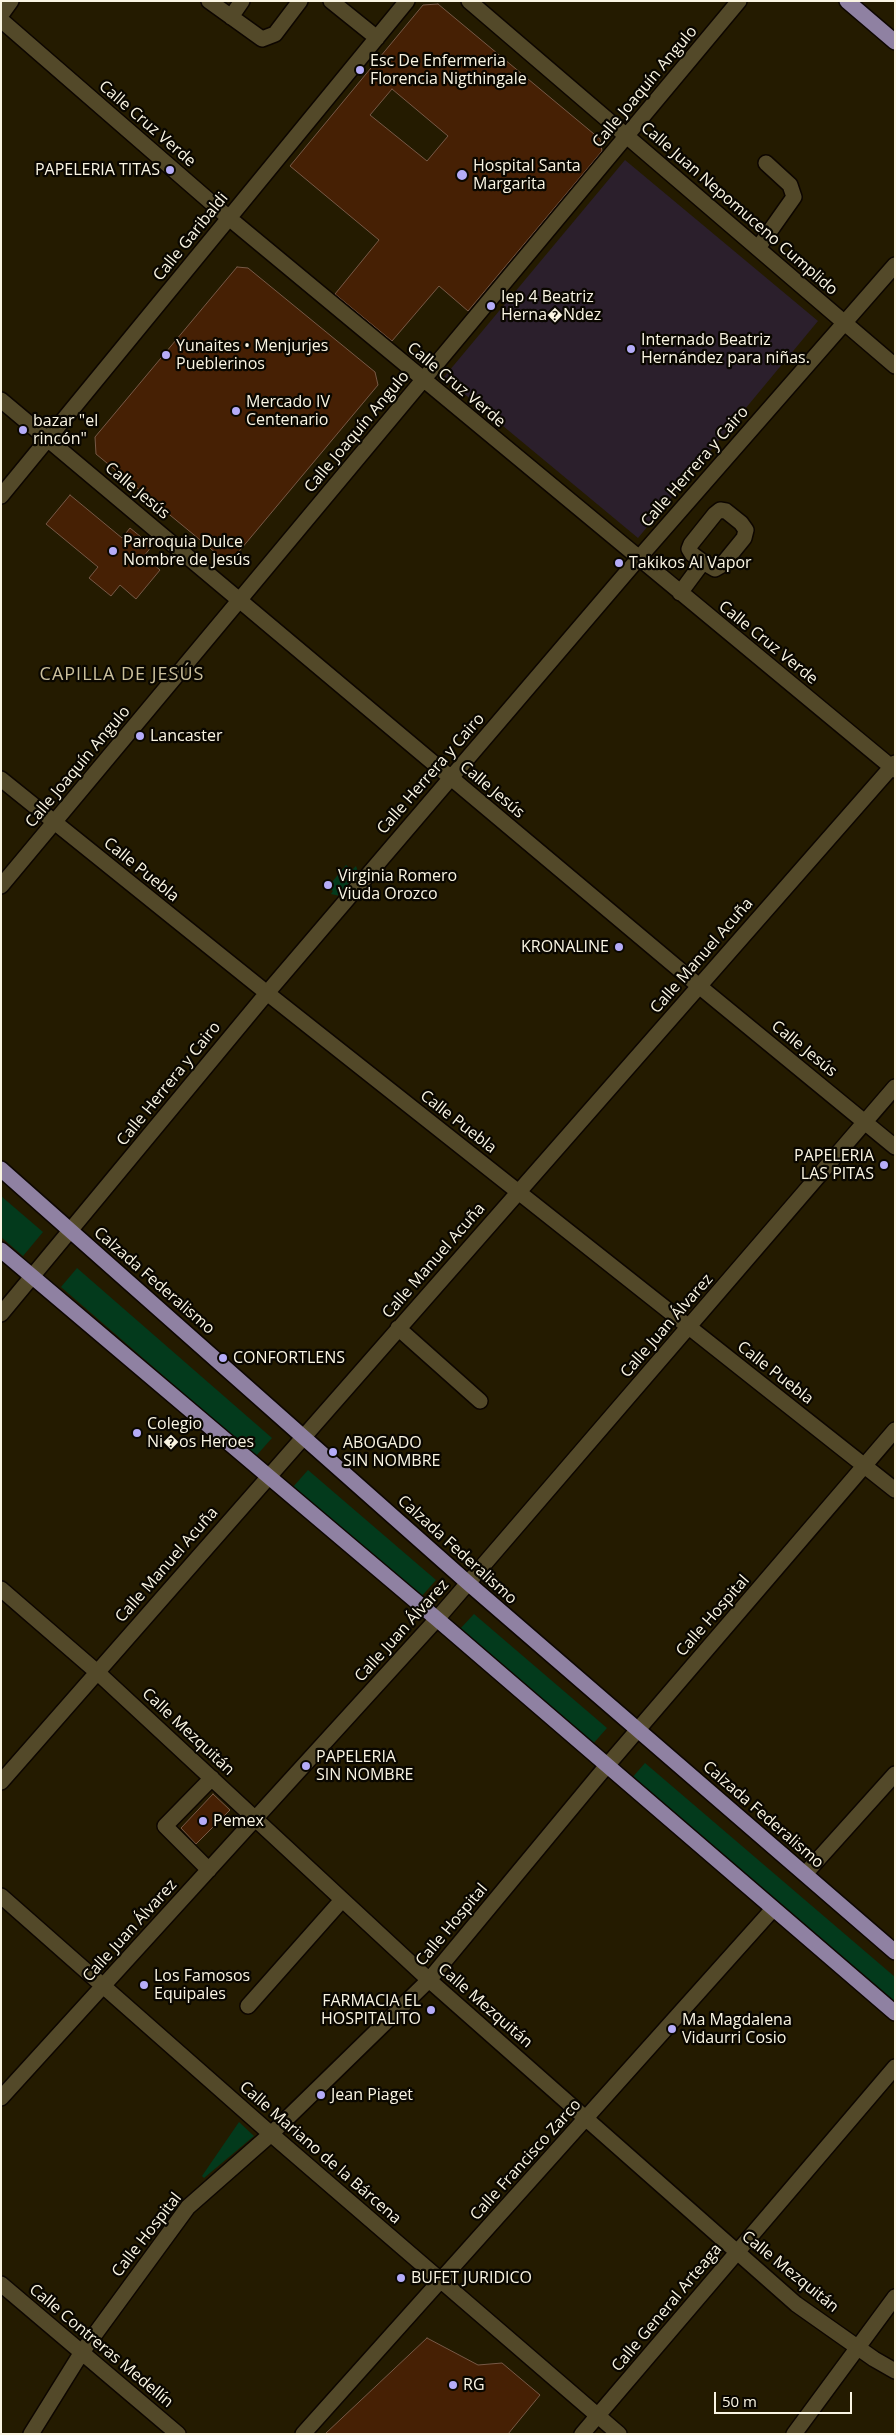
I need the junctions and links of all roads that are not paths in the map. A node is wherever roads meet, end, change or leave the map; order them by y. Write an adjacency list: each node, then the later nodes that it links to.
1 (12, 1): 10 (street)
2 (209, 1): 11 (street)
3 (242, 1): 11 (street)
4 (300, 1): 11 (street)
5 (331, 1): 13 (street)
6 (407, 1): 13 (street, Calle Garibaldi)
7 (469, 1): 15 (street, Calle Juan Nepomuceno Cumplido)
8 (739, 1): 15 (street, Calle Joaquín Angulo)
9 (847, 1): 14 (main road)
10 (1, 15)
11 (231, 17)
12 (1, 20): 17 (street, Calle Cruz Verde)
13 (377, 38): 17 (street, Calle Garibaldi)
14 (895, 42)
15 (627, 136): 18 (street, Calle Juan Nepomuceno Cumplido); 22 (street, Calle Joaquín Angulo)
16 (766, 163): 18 (street)
17 (229, 218): 22 (street, Calle Cruz Verde); 24 (street, Calle Garibaldi)
18 (758, 248): 20 (street, Calle Juan Nepomuceno Cumplido)
19 (895, 265): 20 (street, Calle Herrera y Cairo)
20 (844, 322): 21 (street, Calle Juan Nepomuceno Cumplido); 26 (street, Calle Herrera y Cairo)
21 (895, 366)
22 (423, 380): 26 (street, Calle Cruz Verde); 29 (street, Calle Joaquín Angulo)
23 (1, 400): 24 (street, Calle Jesús)
24 (48, 439): 25 (street, Calle Garibaldi); 29 (street, Calle Jesús)
25 (1, 496)
26 (638, 559): 28 (street, Calle Cruz Verde); 31 (street, Calle Herrera y Cairo)
27 (703, 562): 28 (street)
28 (680, 593): 30 (street, Calle Cruz Verde)
29 (239, 601): 31 (street, Calle Jesús); 33 (street, Calle Joaquín Angulo)
30 (894, 767): 35 (street, Calle Manuel Acuña)
31 (450, 778): 35 (street, Calle Jesús); 36 (street, Calle Herrera y Cairo)
32 (1, 779): 33 (street, Calle Puebla)
33 (54, 822): 34 (street, Calle Joaquín Angulo); 36 (street, Calle Puebla)
34 (1, 886)
35 (699, 986): 38 (street, Calle Jesús); 41 (street, Calle Manuel Acuña)
36 (267, 993): 41 (street, Calle Puebla); 42 (street, Calle Herrera y Cairo)
37 (895, 1087): 38 (street, Calle Juan Álvarez)
38 (865, 1122): 39 (street, Calle Jesús); 47 (street, Calle Juan Álvarez)
39 (895, 1147)
40 (1, 1169): 42 (main road, Calzada Federalismo)
41 (518, 1192): 46 (street, Calle Manuel Acuña); 47 (street, Calle Puebla)
42 (71, 1230): 44 (street, Calle Herrera y Cairo); 50 (main road, Calzada Federalismo)
43 (1, 1250): 44 (main road)
44 (32, 1276): 45 (street, Calle Herrera y Cairo); 52 (main road)
45 (1, 1314)
46 (398, 1328): 48 (street); 50 (street, Calle Manuel Acuña)
47 (689, 1328): 51 (street, Calle Puebla); 54 (street, Calle Juan Álvarez)
48 (480, 1401)
49 (895, 1430): 51 (street, Calle Hospital)
50 (304, 1436): 52 (street, Calle Manuel Acuña); 54 (main road, Calzada Federalismo)
51 (864, 1466): 53 (street, Calle Puebla); 58 (street, Calle Hospital)
52 (268, 1476): 56 (main road); 57 (street, Calle Manuel Acuña)
53 (895, 1490)
54 (468, 1584): 56 (street, Calle Juan Álvarez); 58 (main road, Calzada Federalismo)
55 (1, 1589): 57 (street, Calle Mezquitán)
56 (437, 1619): 59 (main road); 63 (street, Calle Juan Álvarez)
57 (97, 1672): 61 (street, Calle Mezquitán); 62 (street, Calle Manuel Acuña)
58 (637, 1731): 59 (street, Calle Hospital); 65 (main road, Calzada Federalismo)
59 (608, 1766): 68 (main road); 70 (street, Calle Hospital)
60 (895, 1774): 65 (street)
61 (212, 1778): 63 (street, Calle Mezquitán); 64 (street)
62 (1, 1782)
63 (255, 1819): 64 (street, Calle Juan Álvarez); 67 (street, Calle Mezquitán)
64 (210, 1870): 71 (street, Calle Juan Álvarez)
65 (805, 1874): 69 (main road, Calzada Federalismo)
66 (1, 1896): 71 (street, Calle Mariano de la Bárcena)
67 (342, 1900): 70 (street, Calle Mezquitán); 72 (street)
68 (773, 1908): 73 (main road); 76 (street, Calle Francisco Zarco)
69 (895, 1952)
70 (429, 1980): 76 (street, Calle Mezquitán); 77 (street, Calle Hospital)
71 (103, 1986): 75 (street, Calle Juan Álvarez); 77 (street, Calle Mariano de la Bárcena)
72 (248, 2006)
73 (895, 2013)
74 (895, 2067): 78 (street, Calle General Arteaga)
75 (1, 2098)
76 (586, 2119): 78 (street, Calle Mezquitán); 79 (street, Calle Francisco Zarco)
77 (271, 2134): 79 (street, Calle Mariano de la Bárcena); 83 (street, Calle Hospital)
78 (737, 2252): 82 (street, Calle Mezquitán); 85 (street, Calle General Arteaga)
79 (441, 2280): 85 (street, Calle Mariano de la Bárcena); 88 (street, Calle Francisco Zarco)
80 (1, 2284): 83 (street, Calle Contreras Medellín)
81 (895, 2297): 82 (street)
82 (858, 2348): 84 (street, Calle Mezquitán); 91 (street)
83 (82, 2352): 86 (street, Calle Hospital); 87 (street, Calle Contreras Medellín)
84 (895, 2371)
85 (598, 2416): 89 (street, Calle General Arteaga); 90 (street, Calle Mariano de la Bárcena)
86 (31, 2434)
87 (178, 2434)
88 (303, 2434)
89 (582, 2434)
90 (619, 2434)
91 (794, 2434)

